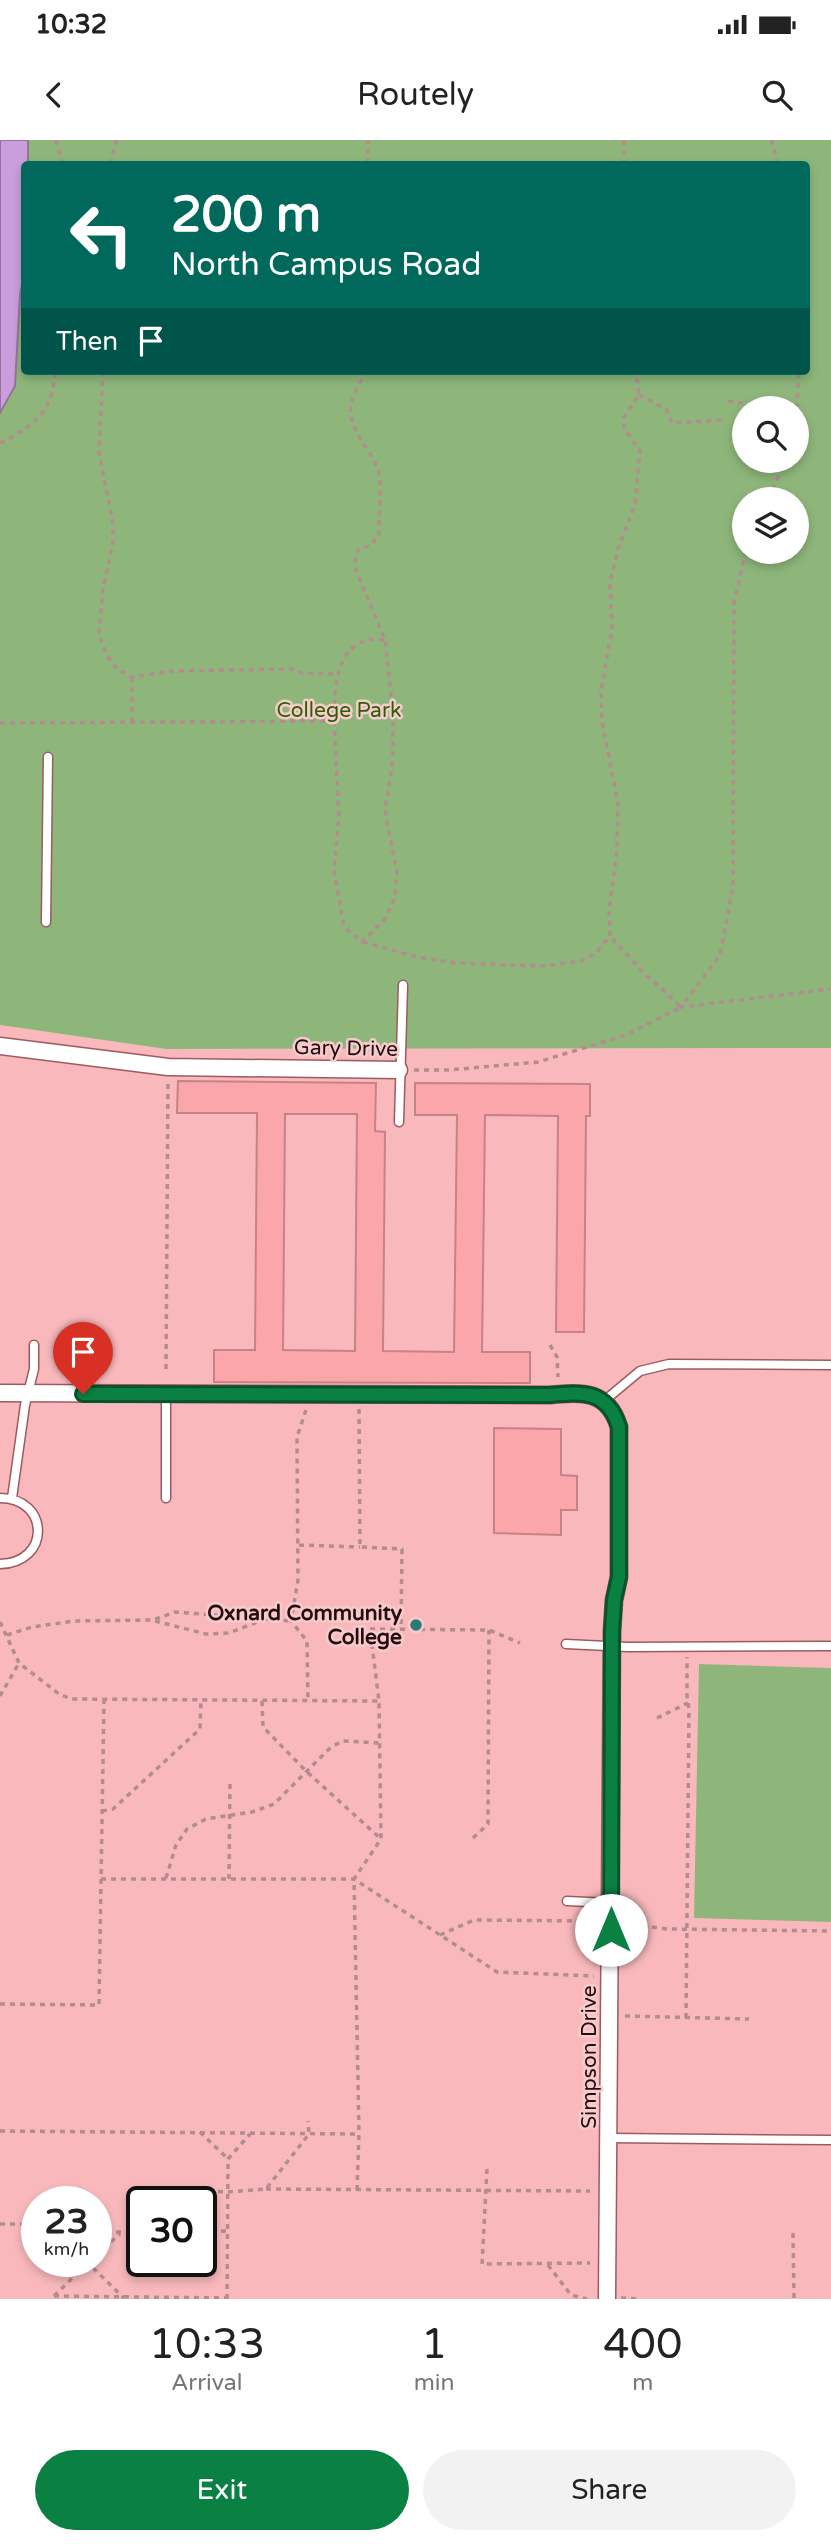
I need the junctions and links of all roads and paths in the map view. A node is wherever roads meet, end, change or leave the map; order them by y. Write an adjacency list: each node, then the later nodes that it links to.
1 (56, 140): 6 (path)
2 (117, 140): 7 (path)
3 (368, 140): 8 (path)
4 (624, 140): 9 (path)
5 (771, 140): 10 (path)
6 (62, 161)
7 (111, 161)
8 (367, 161)
9 (624, 161)
10 (777, 161)
11 (55, 375): 21 (path)
12 (103, 375): 25 (path)
13 (364, 375): 23 (path)
14 (636, 375): 16 (path)
15 (799, 375): 17 (path)
16 (639, 395): 20 (path); 31 (path)
17 (798, 396)
18 (728, 401): 19 (path)
19 (732, 402)
20 (724, 420)
21 (0, 443)
22 (743, 564): 35 (path)
23 (385, 640): 24 (path); 32 (path)
24 (336, 674): 25 (path); 26 (path)
25 (132, 677): 28 (path)
26 (334, 721): 28 (path); 32 (path)
27 (0, 723): 28 (path)
28 (132, 723)
29 (48, 758): 30 (lane)
30 (46, 922)
31 (610, 936): 32 (path); 35 (path)
32 (362, 942)
33 (403, 985): 38 (lane)
34 (831, 989): 35 (path)
35 (681, 1007): 38 (path, Gary Drive)
36 (0, 1046): 37 (street, Gary Drive)
37 (169, 1068): 38 (street, Gary Drive); 43 (path)
38 (400, 1070): 39 (lane)
39 (400, 1122)
40 (34, 1345): 46 (lane)
41 (550, 1345): 44 (path)
42 (831, 1365): 48 (lane)
43 (166, 1369)
44 (558, 1377)
45 (0, 1393): 46 (street)
46 (29, 1393): 47 (street); 52 (lane)
47 (166, 1394): 48 (street); 53 (lane)
48 (604, 1401): 67 (street, Simpson Drive)
49 (306, 1409): 54 (path)
50 (359, 1409): 55 (path)
51 (0, 1498): 52 (lane)
52 (12, 1498): 56 (lane)
53 (166, 1498)
54 (298, 1545): 55 (path); 59 (path)
55 (359, 1547): 61 (path)
56 (0, 1564)
57 (267, 1619): 58 (path); 58 (path); 59 (path)
58 (153, 1620): 63 (path)
59 (291, 1621): 74 (path)
60 (0, 1622): 63 (path)
61 (401, 1628): 62 (path); 75 (path)
62 (489, 1630): 64 (path); 83 (path)
63 (7, 1635): 69 (path)
64 (520, 1643)
65 (566, 1644): 67 (lane)
66 (831, 1646): 68 (lane)
67 (612, 1647): 68 (lane); 90 (street, Simpson Drive)
68 (687, 1647): 76 (path)
69 (19, 1663): 70 (path); 71 (path)
70 (0, 1696)
71 (104, 1700): 72 (path); 81 (path)
72 (201, 1700): 73 (path); 81 (path)
73 (262, 1701): 74 (path); 79 (path)
74 (308, 1701): 75 (path)
75 (379, 1701): 78 (path)
76 (688, 1703): 77 (path); 93 (path)
77 (657, 1718)
78 (380, 1743): 79 (path); 84 (path)
79 (306, 1771): 82 (path); 84 (path)
80 (230, 1780): 82 (path)
81 (102, 1811): 86 (path)
82 (230, 1815): 85 (path); 87 (path)
83 (473, 1838)
84 (381, 1839): 88 (path)
85 (166, 1878): 86 (path); 87 (path)
86 (101, 1879): 97 (path)
87 (229, 1879): 88 (path)
88 (354, 1879): 95 (path); 106 (path)
89 (567, 1901): 90 (lane)
90 (610, 1903): 96 (street, Simpson Drive)
91 (595, 1921): 95 (path)
92 (652, 1927): 93 (path)
93 (689, 1930): 94 (path); 99 (path)
94 (831, 1931)
95 (440, 1936): 96 (path)
96 (610, 1976): 107 (street, Simpson Drive)
97 (0, 2004)
98 (623, 2016): 99 (path)
99 (687, 2018): 100 (path)
100 (749, 2019)
101 (308, 2121): 105 (path)
102 (0, 2131): 103 (path)
103 (200, 2132): 104 (path); 109 (path)
104 (251, 2133): 105 (path); 109 (path)
105 (309, 2134): 106 (path); 111 (path)
106 (359, 2134): 112 (path)
107 (609, 2138): 108 (lane); 133 (street, Simpson Drive)
108 (831, 2140)
109 (228, 2160): 116 (path)
110 (487, 2169): 114 (path)
111 (265, 2189): 112 (path); 116 (path)
112 (357, 2190): 114 (path)
113 (217, 2191): 116 (path)
114 (486, 2191): 115 (path); 127 (path)
115 (590, 2191)
116 (228, 2192): 120 (path)
117 (0, 2224): 118 (path)
118 (21, 2224)
119 (217, 2231): 120 (path)
120 (227, 2231): 131 (path)
121 (112, 2232): 122 (path)
122 (122, 2232): 123 (path); 125 (path)
123 (126, 2232)
124 (793, 2233): 135 (path)
125 (112, 2241)
126 (590, 2263): 127 (path)
127 (547, 2264): 132 (path)
128 (73, 2277): 130 (path)
129 (103, 2277): 130 (path)
130 (124, 2298): 131 (path)
131 (227, 2299)
132 (587, 2299)
133 (613, 2299): 134 (path)
134 (639, 2299)
135 (794, 2299)

